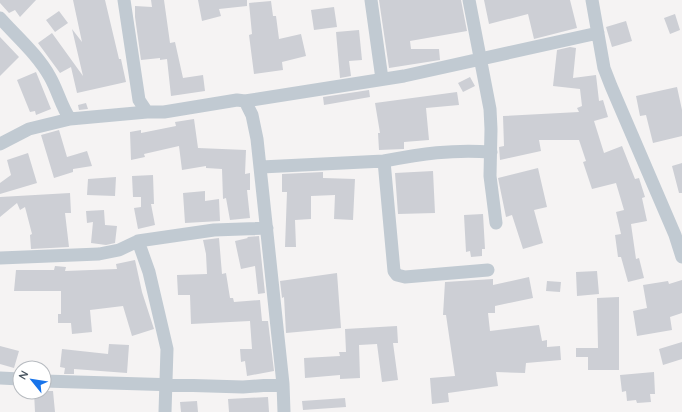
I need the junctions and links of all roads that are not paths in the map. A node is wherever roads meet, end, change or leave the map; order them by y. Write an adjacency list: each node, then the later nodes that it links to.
1 (124, 0): 10 (street)
2 (371, 0): 8 (street)
3 (469, 0): 7 (street)
4 (592, 0): 6 (street)
5 (0, 18): 11 (street)
6 (598, 33): 7 (street); 19 (street)
7 (480, 61): 8 (street); 13 (street)
8 (382, 79): 9 (street)
9 (245, 101): 10 (street); 15 (street)
10 (147, 112): 11 (street)
11 (70, 119): 12 (street)
12 (0, 144)
13 (491, 152): 14 (street); 16 (street)
14 (384, 161): 15 (street); 21 (street)
15 (261, 167): 17 (street)
16 (496, 223)
17 (267, 228): 18 (street); 26 (street)
18 (138, 241): 20 (street); 25 (street)
19 (682, 257)
20 (0, 258)
21 (488, 270)
22 (0, 378): 23 (street)
23 (12, 379)
24 (52, 380): 25 (street)
25 (167, 384): 26 (street); 27 (street)
26 (284, 384): 28 (street)
27 (165, 412)
28 (284, 412)

